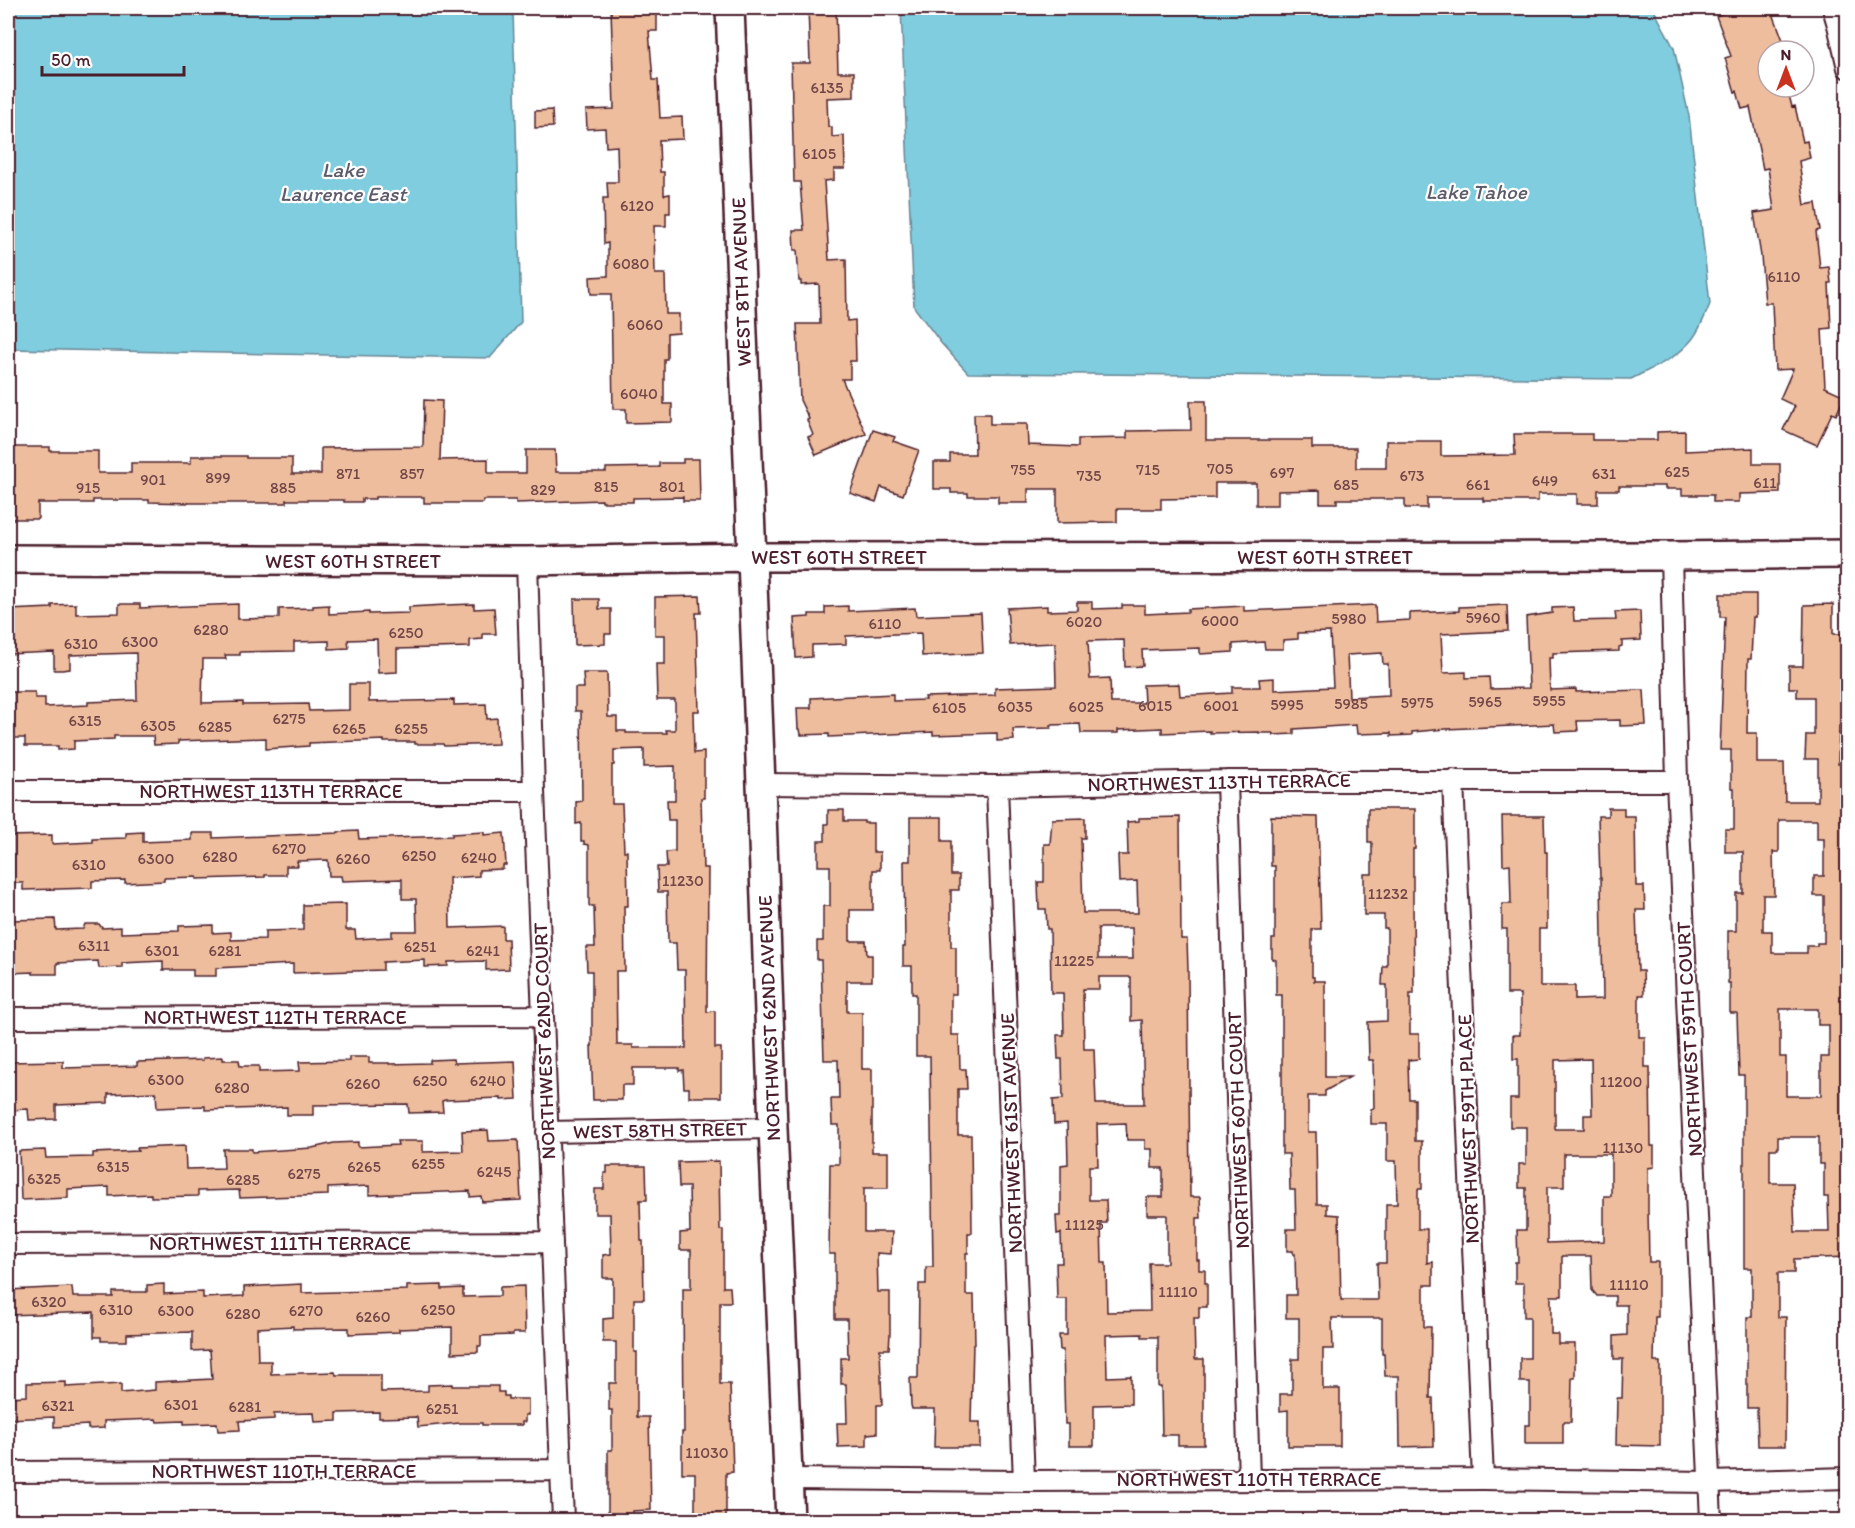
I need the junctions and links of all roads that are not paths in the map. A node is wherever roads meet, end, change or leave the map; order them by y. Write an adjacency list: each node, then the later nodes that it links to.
1 (730, 8): 6 (street, WEST 8TH AVENUE)
2 (1833, 8): 3 (street)
3 (1848, 68)
4 (1848, 554): 5 (street, WEST 60TH STREET)
5 (1671, 556): 6 (street, WEST 60TH STREET); 11 (street, NORTHWEST 59TH COURT)
6 (752, 557): 8 (street, WEST 60TH STREET); 12 (street, NORTHWEST 62ND AVENUE)
7 (8, 559): 8 (street, WEST 60TH STREET)
8 (527, 561): 14 (street, NORTHWEST 62ND COURT)
9 (1453, 780): 10 (street, NORTHWEST 113TH TERRACE); 11 (street, NORTHWEST 113TH TERRACE); 27 (street, NORTHWEST 59TH PLACE)
10 (1227, 781): 13 (street, NORTHWEST 113TH TERRACE); 26 (street, NORTHWEST 60TH COURT)
11 (1677, 781): 29 (street, NORTHWEST 59TH COURT)
12 (761, 784): 13 (street, NORTHWEST 113TH TERRACE); 18 (street, NORTHWEST 62ND AVENUE)
13 (997, 786): 28 (street, NORTHWEST 61ST AVENUE)
14 (534, 791): 15 (street, NORTHWEST 113TH TERRACE); 16 (street, NORTHWEST 62ND COURT)
15 (8, 792)
16 (543, 1016): 17 (street, NORTHWEST 112TH TERRACE); 19 (street, NORTHWEST 62ND COURT)
17 (8, 1018)
18 (773, 1128): 19 (street, WEST 58TH STREET); 25 (street, NORTHWEST 62ND AVENUE)
19 (547, 1132): 20 (street, NORTHWEST 62ND COURT)
20 (552, 1242): 21 (street, NORTHWEST 111TH TERRACE); 22 (street, NORTHWEST 62ND COURT)
21 (8, 1244)
22 (561, 1470): 23 (street, NORTHWEST 110TH TERRACE); 30 (street, NORTHWEST 62ND COURT)
23 (8, 1472)
24 (1848, 1478): 29 (street, NORTHWEST 110TH TERRACE)
25 (789, 1479): 28 (street, NORTHWEST 110TH TERRACE); 31 (street)
26 (1250, 1479): 27 (street, NORTHWEST 110TH TERRACE); 28 (street, NORTHWEST 110TH TERRACE)
27 (1483, 1479): 29 (street, NORTHWEST 110TH TERRACE)
28 (1024, 1481)
29 (1710, 1482): 32 (street, NORTHWEST 59TH COURT)
30 (563, 1521)
31 (790, 1521)
32 (1711, 1521)

